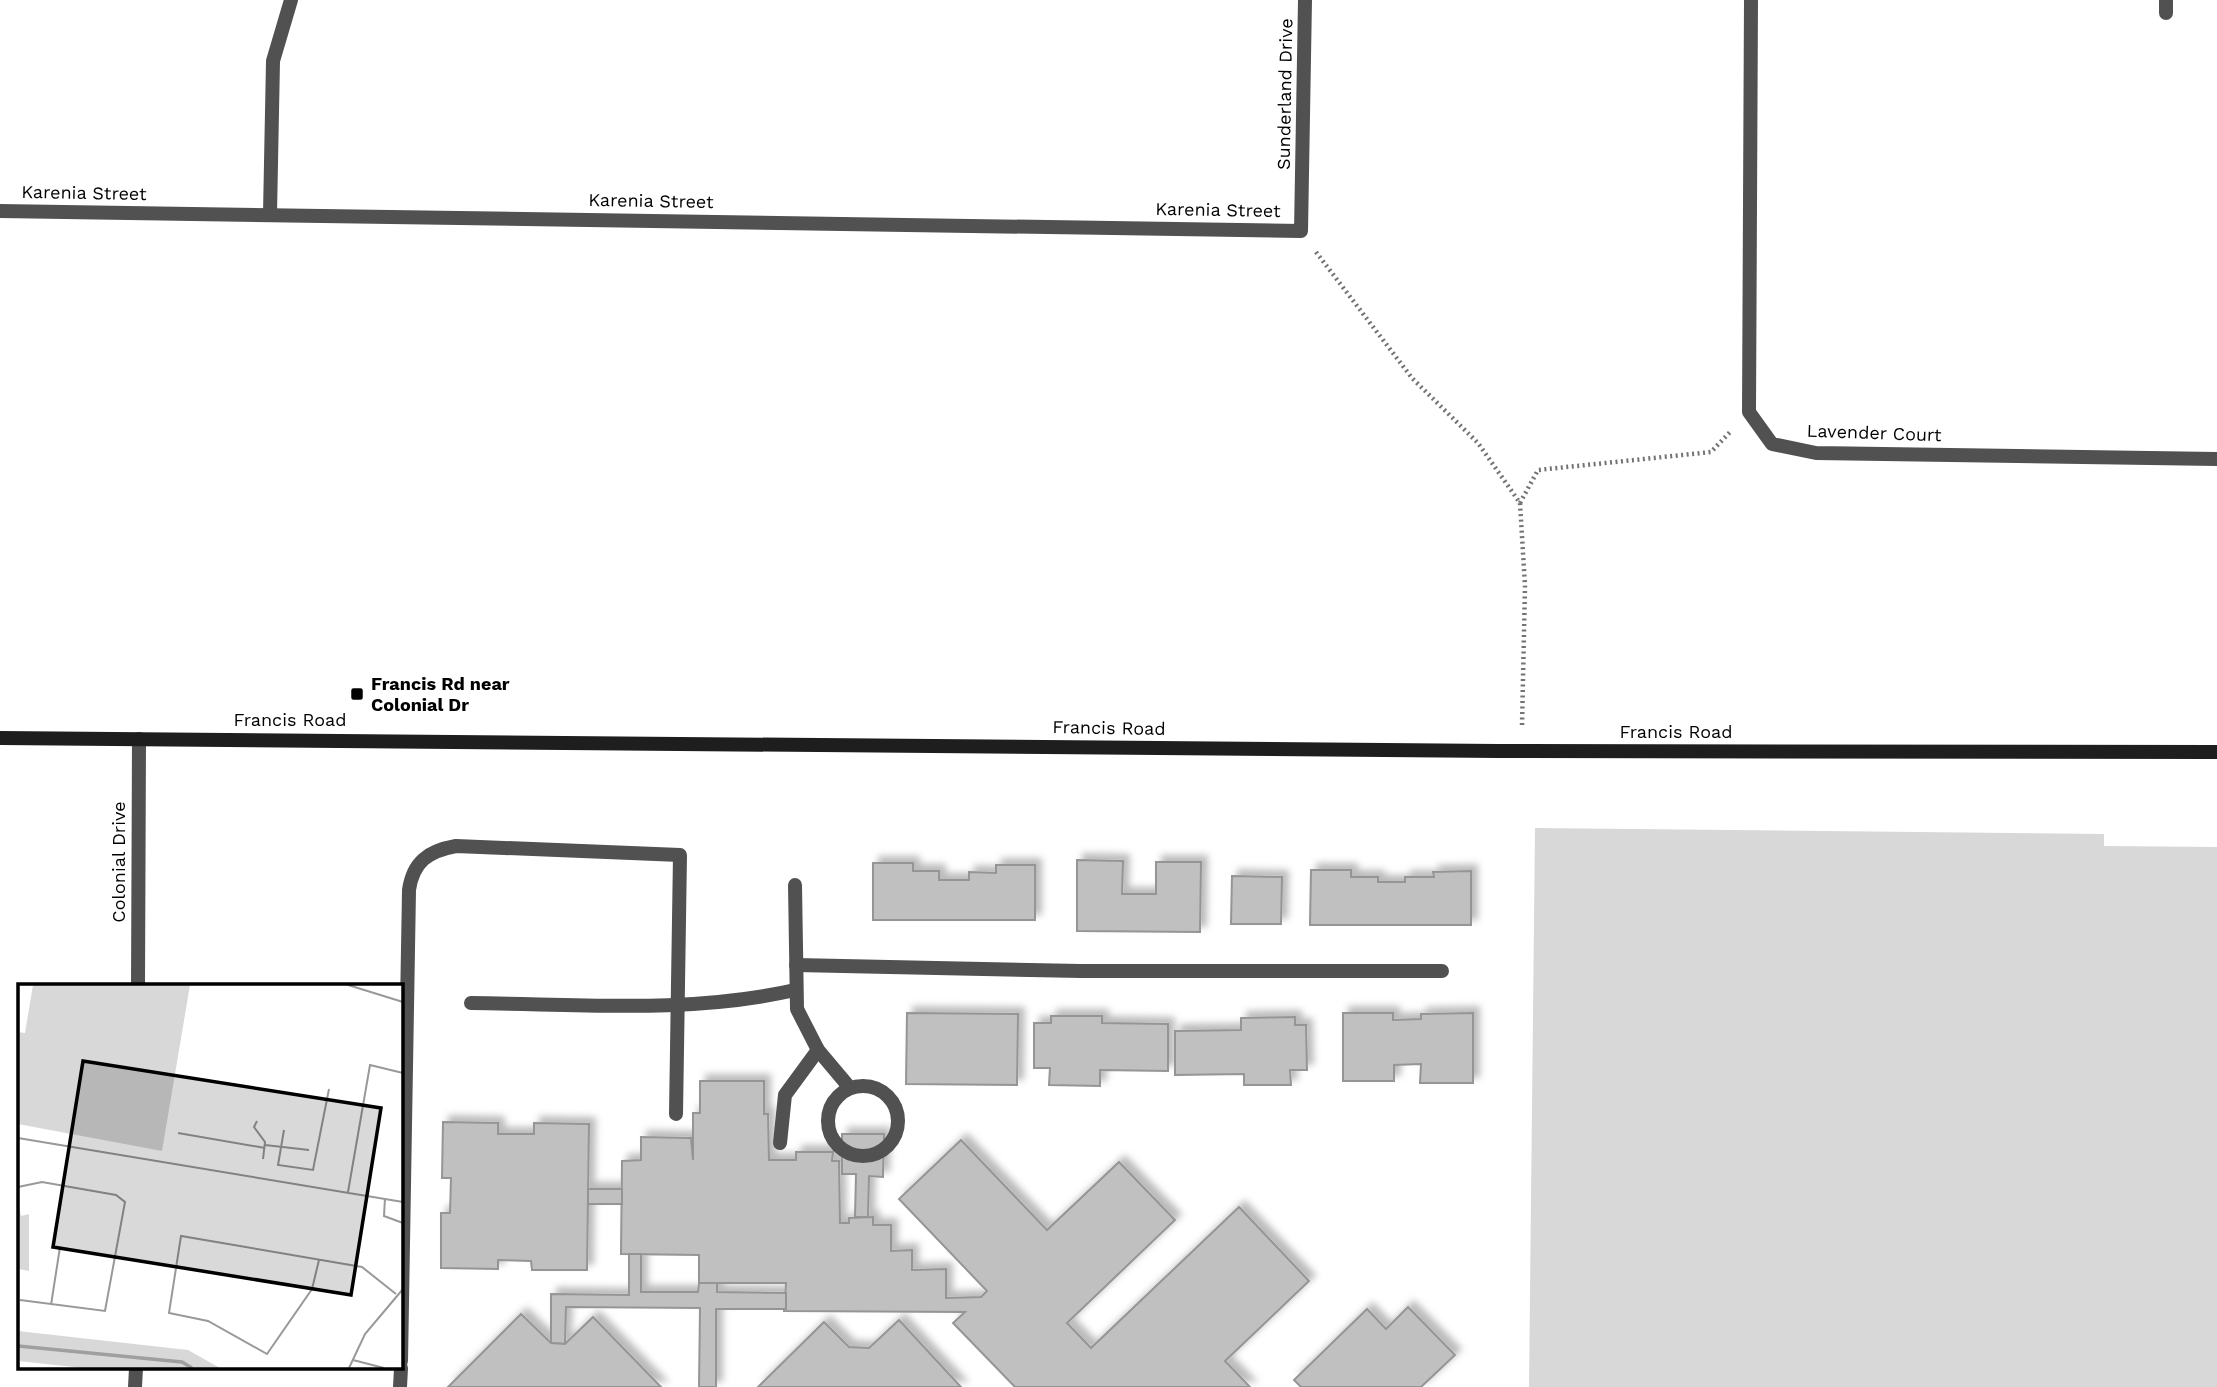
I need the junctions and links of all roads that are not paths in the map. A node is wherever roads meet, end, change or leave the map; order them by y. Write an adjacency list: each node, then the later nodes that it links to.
1 (291, 0): 5 (street)
2 (1305, 0): 6 (street, Sunderland Drive)
3 (1751, 0): 7 (street, Lavender Court)
4 (0, 211): 5 (street, Karenia Street)
5 (270, 214): 6 (street, Karenia Street)
6 (1301, 231)
7 (2217, 459)
8 (0, 737): 9 (main road, Francis Road)
9 (139, 739): 10 (main road, Francis Road); 14 (street, Colonial Drive)
10 (2217, 752)
11 (795, 885): 12 (street)
12 (796, 965): 13 (street); 15 (street)
13 (1442, 971)
14 (138, 984)
15 (795, 990): 17 (street); 18 (street)
16 (471, 1003): 17 (street)
17 (678, 1006): 20 (street); 22 (street)
18 (818, 1050): 19 (street); 21 (street)
19 (850, 1088): 19 (street)
20 (676, 1114)
21 (780, 1143)
22 (402, 1316)

